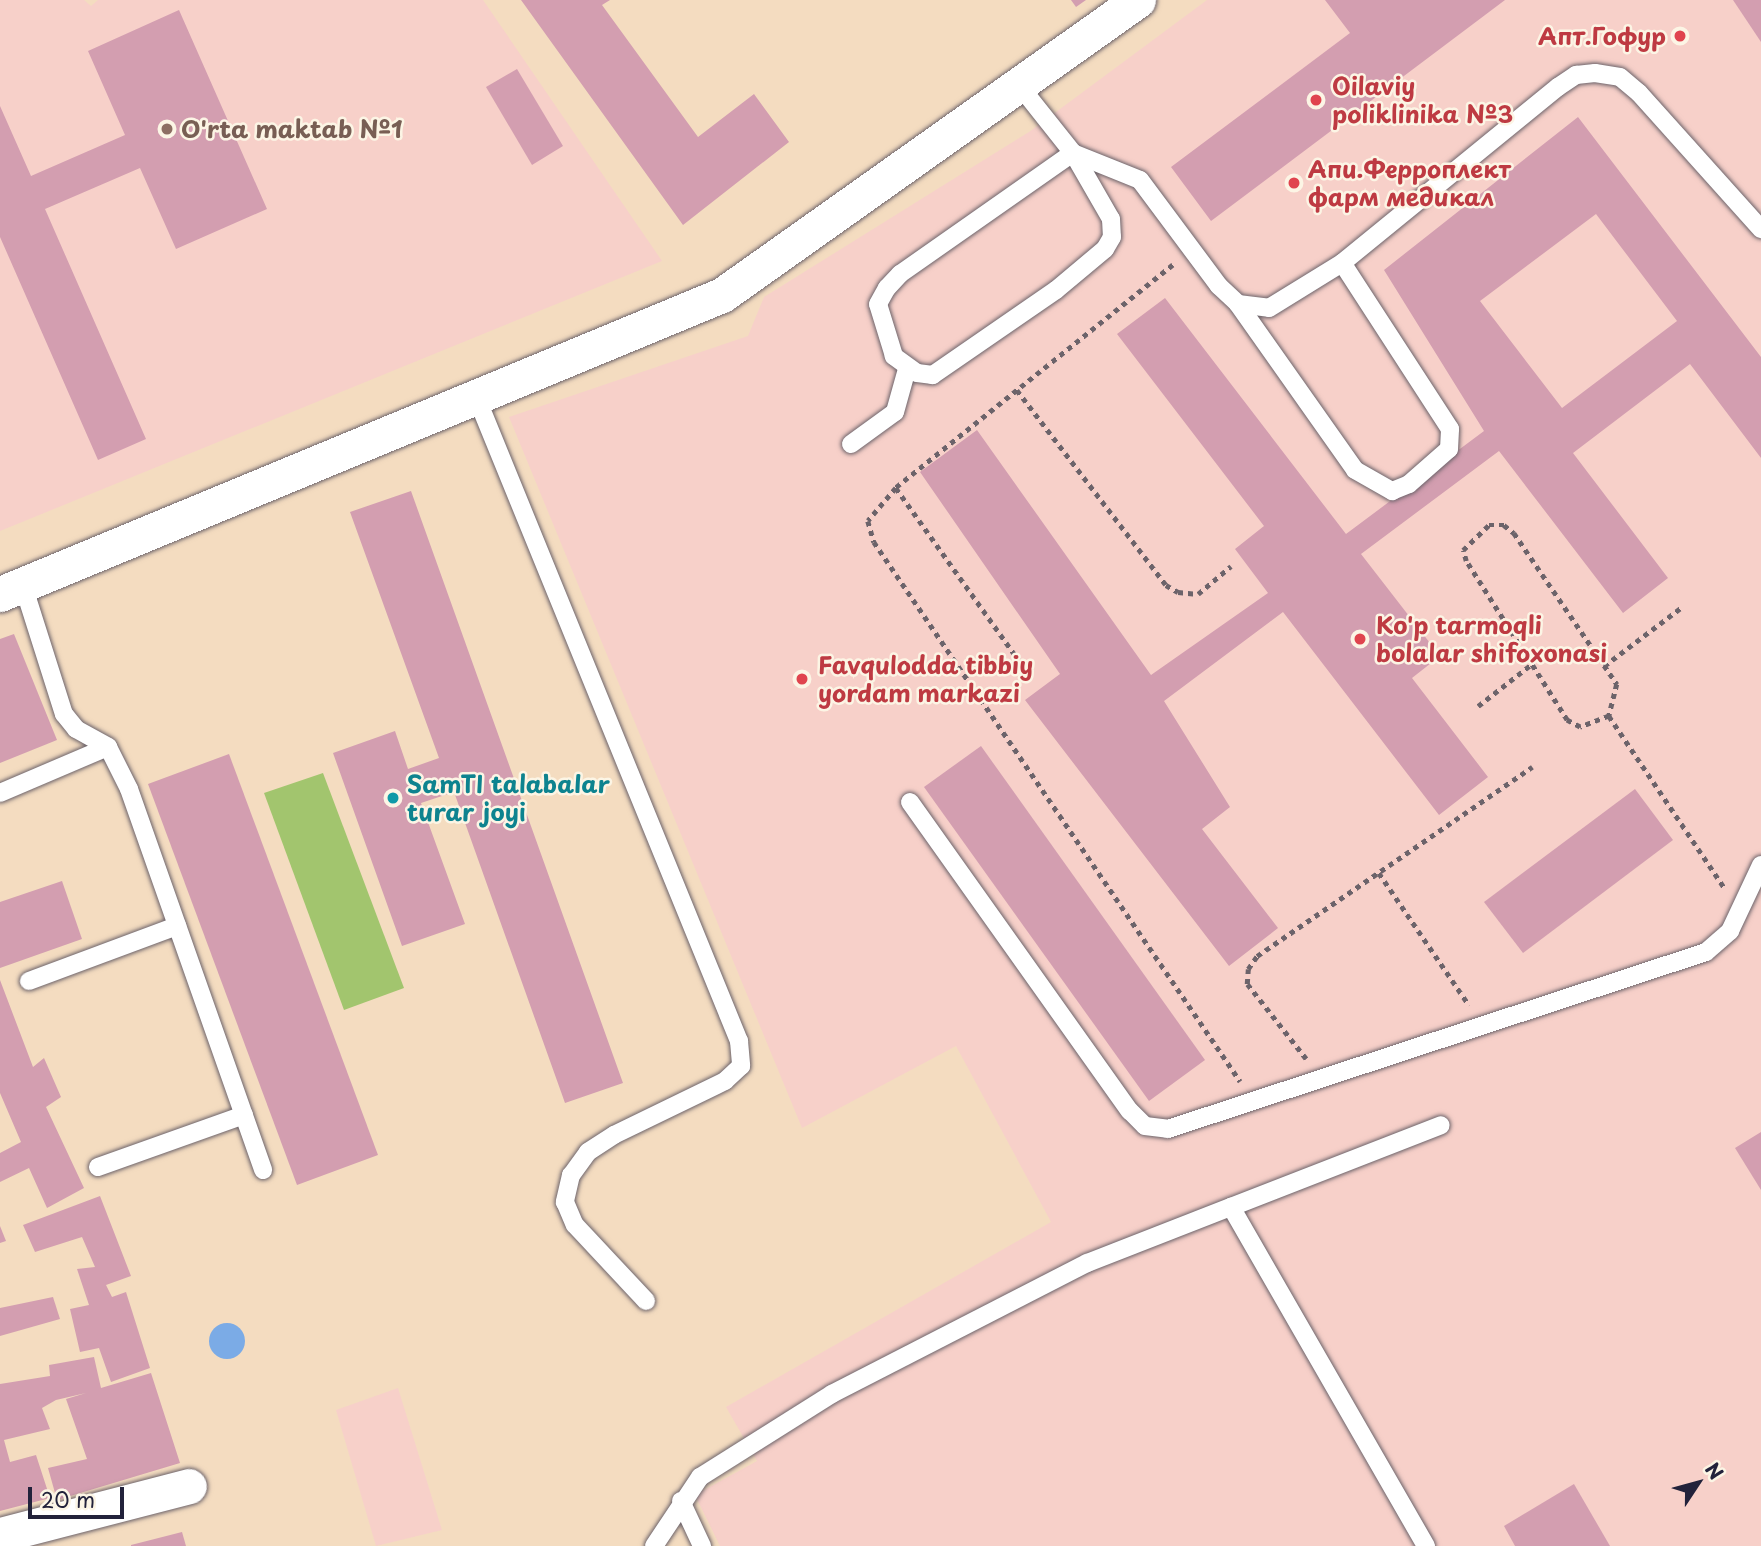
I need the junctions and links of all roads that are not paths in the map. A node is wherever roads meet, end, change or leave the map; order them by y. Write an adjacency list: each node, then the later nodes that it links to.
1 (1139, 0): 2 (street)
2 (1020, 85): 3 (lane); 8 (street)
3 (1073, 153): 6 (lane); 7 (lane); 7 (lane)
4 (1761, 229): 5 (lane)
5 (1342, 264): 6 (lane); 6 (lane)
6 (1238, 304)
7 (907, 369): 9 (lane)
8 (476, 396): 10 (street); 22 (lane)
9 (851, 444)
10 (11, 589): 11 (lane)
11 (108, 747): 12 (lane); 15 (lane)
12 (0, 793)
13 (910, 802): 14 (lane)
14 (1761, 865)
15 (177, 926): 16 (lane); 17 (lane)
16 (29, 981)
17 (244, 1115): 19 (lane); 20 (lane)
18 (1441, 1125): 21 (lane)
19 (98, 1167)
20 (263, 1170)
21 (1231, 1207): 24 (lane); 28 (lane)
22 (646, 1301)
23 (189, 1486): 25 (street)
24 (681, 1501): 26 (lane); 27 (lane)
25 (0, 1535)
26 (654, 1546)
27 (702, 1546)
28 (1426, 1546)

